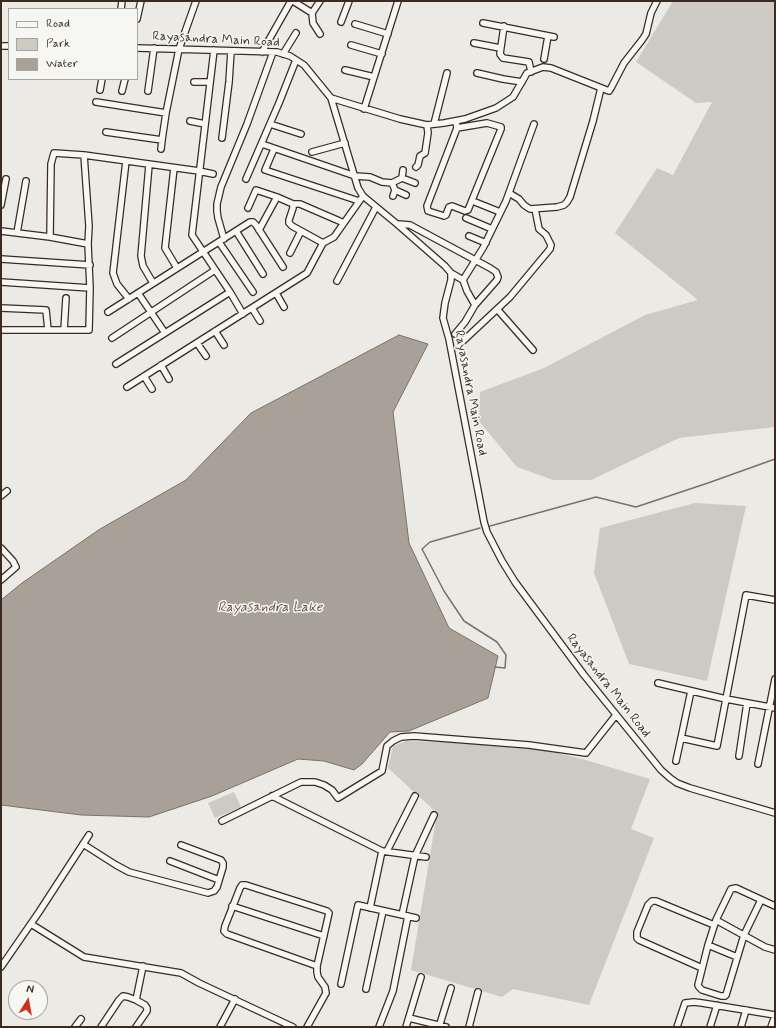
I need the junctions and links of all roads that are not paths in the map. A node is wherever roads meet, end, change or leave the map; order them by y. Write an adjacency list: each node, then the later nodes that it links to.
1 (141, 1): 9 (street)
2 (196, 1): 22 (street)
3 (292, 1): 8 (street); 25 (street)
4 (320, 1): 8 (street)
5 (349, 1): 10 (street)
6 (398, 1): 16 (street)
7 (657, 1): 41 (street)
8 (312, 13): 15 (street)
9 (138, 14)
10 (341, 22)
11 (484, 23): 13 (street)
12 (355, 24): 16 (street)
13 (504, 26): 21 (street); 29 (street)
14 (296, 34): 27 (street)
15 (320, 34)
16 (388, 34): 28 (street)
17 (474, 43): 21 (street)
18 (351, 45): 28 (street)
19 (138, 48): 20 (street, Rayasandra Main Road)
20 (154, 48): 22 (street, Rayasandra Main Road); 44 (street)
21 (500, 48): 33 (street)
22 (179, 49): 23 (street, Rayasandra Main Road); 49 (street)
23 (214, 50): 24 (street, Rayasandra Main Road); 39 (street)
24 (231, 51): 25 (street, Rayasandra Main Road); 61 (street)
25 (262, 52): 26 (street, Rayasandra Main Road)
26 (273, 52): 27 (street, Rayasandra Main Road); 108 (street)
27 (283, 54): 30 (street, Rayasandra Main Road)
28 (382, 54): 35 (street)
29 (544, 59)
30 (296, 60): 45 (street, Rayasandra Main Road); 54 (street)
31 (345, 70): 35 (street)
32 (447, 72): 55 (street)
33 (531, 72): 40 (street); 41 (street)
34 (477, 73): 40 (street)
35 (374, 77): 47 (street)
36 (102, 80): 42 (street)
37 (124, 80): 43 (street)
38 (194, 82): 39 (street)
39 (210, 82): 53 (street)
40 (522, 82): 48 (street)
41 (601, 88): 95 (street)
42 (100, 90)
43 (122, 91)
44 (148, 91)
45 (331, 98): 47 (street); 63 (street, Rayasandra Main Road)
46 (96, 102): 49 (street)
47 (364, 109): 57 (street)
48 (484, 112): 51 (street); 52 (street)
49 (166, 113): 62 (street)
50 (190, 121): 53 (street)
51 (456, 121): 55 (street); 58 (street)
52 (488, 123): 58 (street); 58 (street)
53 (205, 124): 74 (street)
54 (270, 124): 60 (street); 64 (street)
55 (434, 124): 57 (street)
56 (534, 124): 84 (street)
57 (427, 125): 71 (street)
58 (457, 128)
59 (106, 132): 62 (street)
60 (301, 134)
61 (222, 138)
62 (162, 140): 66 (street)
63 (345, 143): 67 (street); 76 (street, Rayasandra Main Road)
64 (262, 144): 65 (street); 79 (street)
65 (274, 148): 76 (street); 89 (street)
66 (161, 149)
67 (312, 152)
68 (84, 155): 69 (street); 107 (street); 112 (street)
69 (126, 161): 70 (street); 133 (street)
70 (149, 164): 72 (street); 126 (street)
71 (416, 167)
72 (174, 168): 74 (street); 119 (street)
73 (403, 170): 78 (street)
74 (199, 171): 75 (street); 113 (street)
75 (213, 174)
76 (355, 176): 81 (street); 86 (street, Rayasandra Main Road)
77 (6, 178): 92 (street)
78 (402, 178): 81 (street); 82 (street)
79 (246, 179)
80 (26, 181): 105 (street)
81 (392, 183): 83 (street)
82 (415, 183)
83 (395, 190): 85 (street); 87 (street)
84 (509, 192): 95 (street); 96 (street)
85 (406, 195)
86 (363, 196): 89 (street); 93 (street, Rayasandra Main Road)
87 (393, 196)
88 (276, 197): 91 (street); 94 (street); 101 (street)
89 (359, 202): 98 (street)
90 (475, 202): 96 (street)
91 (293, 204): 98 (street); 104 (street)
92 (1, 205)
93 (376, 207): 99 (street, Rayasandra Main Road); 124 (street)
94 (248, 208)
95 (535, 209): 138 (street)
96 (500, 212): 100 (street)
97 (466, 218): 100 (street)
98 (344, 223): 110 (street)
99 (397, 224): 116 (street); 121 (street, Rayasandra Main Road)
100 (492, 229): 111 (street)
101 (259, 230): 103 (street); 118 (street)
102 (1, 231): 105 (street)
103 (236, 231): 108 (street); 122 (street)
104 (301, 231): 110 (street); 114 (street)
105 (17, 233): 107 (street)
106 (469, 236): 111 (street)
107 (50, 237): 112 (street)
108 (224, 239): 109 (street)
109 (219, 242): 113 (street); 129 (street)
110 (323, 243): 131 (street)
111 (486, 243): 116 (street)
112 (88, 244): 117 (street)
113 (203, 252): 119 (street); 120 (street)
114 (290, 253)
115 (1, 259): 117 (street)
116 (475, 260): 123 (street); 134 (street)
117 (90, 265): 127 (street)
118 (283, 267)
119 (177, 268): 126 (street)
120 (215, 270): 128 (street); 140 (street)
121 (451, 273): 123 (street); 172 (street, Rayasandra Main Road)
122 (263, 274)
123 (462, 280): 134 (street)
124 (336, 281)
125 (1, 282): 127 (street)
126 (153, 283): 130 (street)
127 (90, 288): 145 (street)
128 (230, 292): 141 (street); 147 (street)
129 (253, 292)
130 (138, 293): 133 (street); 140 (street)
131 (276, 293): 135 (street); 137 (street)
132 (66, 298): 145 (street)
133 (128, 299): 139 (street)
134 (475, 305): 148 (street)
135 (284, 307)
136 (1, 308): 144 (street)
137 (252, 308): 141 (street); 142 (street)
138 (498, 309): 150 (street); 153 (street)
139 (108, 312)
140 (151, 312): 147 (street); 149 (street)
141 (243, 314): 146 (street)
142 (260, 321)
143 (1, 330): 144 (street)
144 (48, 330): 145 (street)
145 (64, 330)
146 (215, 331): 151 (street); 152 (street)
147 (166, 333): 155 (street)
148 (455, 334)
149 (112, 338)
150 (463, 341)
151 (197, 343): 154 (street); 156 (street)
152 (224, 345)
153 (533, 350)
154 (206, 356)
155 (116, 364)
156 (161, 365): 157 (street); 158 (street)
157 (144, 376): 159 (street); 160 (street)
158 (169, 378)
159 (128, 387)
160 (152, 389)
161 (7, 491): 162 (street)
162 (1, 496)
163 (1, 548): 164 (street)
164 (1, 580)
165 (775, 600): 169 (street)
166 (775, 679): 171 (street)
167 (658, 683): 168 (street)
168 (691, 691): 169 (street); 173 (street)
169 (726, 699): 170 (street); 173 (street)
170 (747, 703): 171 (street); 174 (street)
171 (772, 708): 176 (street)
172 (616, 715): 177 (street); 179 (street, Rayasandra Main Road)
173 (681, 738): 175 (street)
174 (739, 756)
175 (676, 761)
176 (758, 764)
177 (272, 796): 181 (street); 185 (street)
178 (415, 796): 185 (street)
179 (775, 813)
180 (434, 816): 186 (street)
181 (222, 821)
182 (89, 835): 183 (street)
183 (83, 844): 189 (street); 198 (street)
184 (181, 845): 189 (street)
185 (385, 851): 186 (street); 193 (street)
186 (415, 856): 187 (street); 195 (street)
187 (426, 857)
188 (170, 861): 189 (street)
189 (219, 880)
190 (761, 900): 192 (street); 197 (street); 199 (street)
191 (232, 906): 200 (street); 200 (street); 205 (street)
192 (775, 906)
193 (370, 908): 194 (street); 209 (street)
194 (383, 911): 195 (street); 211 (street)
195 (405, 915): 196 (street); 227 (street)
196 (416, 918)
197 (715, 922): 199 (street); 201 (street); 207 (street)
198 (31, 924): 204 (street); 206 (street)
199 (744, 935): 202 (street); 203 (street)
200 (324, 936): 205 (street)
201 (708, 945): 203 (street); 207 (street)
202 (775, 950)
203 (737, 957): 207 (street)
204 (143, 966): 213 (street); 214 (street)
205 (317, 966): 226 (street)
206 (1, 967)
207 (702, 968)
208 (421, 977): 218 (street)
209 (341, 984)
210 (451, 988): 220 (street)
211 (366, 989)
212 (478, 992): 229 (street)
213 (235, 999): 224 (street); 225 (street)
214 (136, 1000): 222 (street); 223 (street)
215 (717, 1006): 216 (street); 230 (street); 231 (street)
216 (746, 1010): 217 (street); 232 (street)
217 (775, 1015): 233 (street)
218 (409, 1018): 220 (street); 228 (street)
219 (81, 1019): 221 (street)
220 (441, 1026)
221 (75, 1027)
222 (102, 1027)
223 (136, 1027)
224 (220, 1027)
225 (293, 1027)
226 (307, 1027)
227 (379, 1027)
228 (406, 1027)
229 (468, 1027)
230 (677, 1027)
231 (710, 1027)
232 (741, 1027)
233 (771, 1027)

